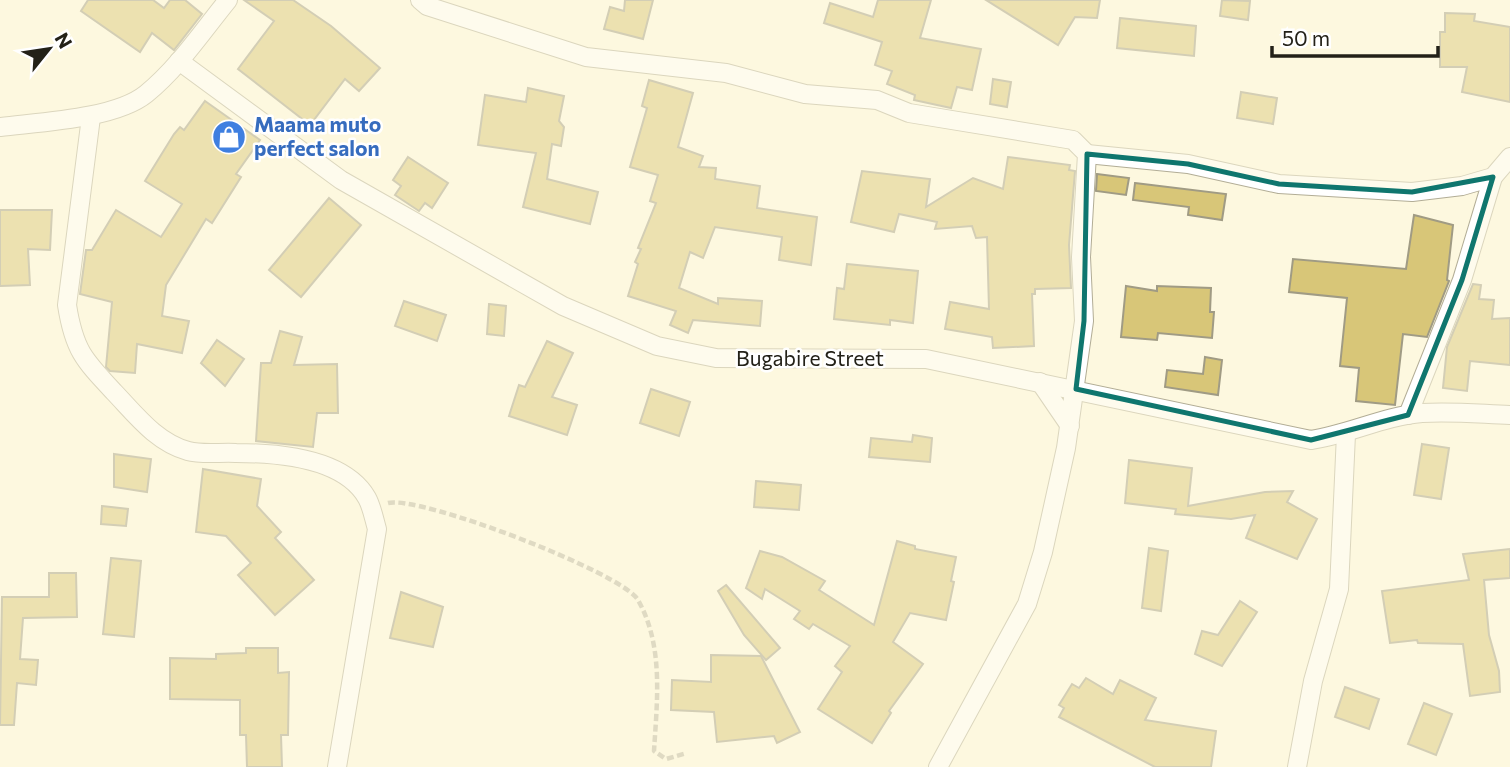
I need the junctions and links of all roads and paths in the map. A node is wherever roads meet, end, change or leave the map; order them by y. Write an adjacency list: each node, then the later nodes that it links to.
1 (228, 0): 3 (street)
2 (420, 0): 6 (street)
3 (180, 61): 4 (street); 9 (street, Bugabire Street)
4 (91, 117): 5 (street); 15 (street)
5 (0, 127)
6 (1087, 154): 8 (street); 10 (street)
7 (1510, 157): 8 (street)
8 (1493, 177): 11 (street)
9 (1040, 382): 10 (street, Bugabire Street); 13 (street)
10 (1076, 388): 13 (street); 14 (street, Bugabire Street)
11 (1408, 415): 12 (street, Bugabire Street); 14 (street, Bugabire Street)
12 (1510, 415)
13 (1070, 426): 18 (street)
14 (1346, 435): 19 (street)
15 (371, 509): 16 (path); 17 (street)
16 (687, 753)
17 (337, 767)
18 (938, 767)
19 (1297, 767)

